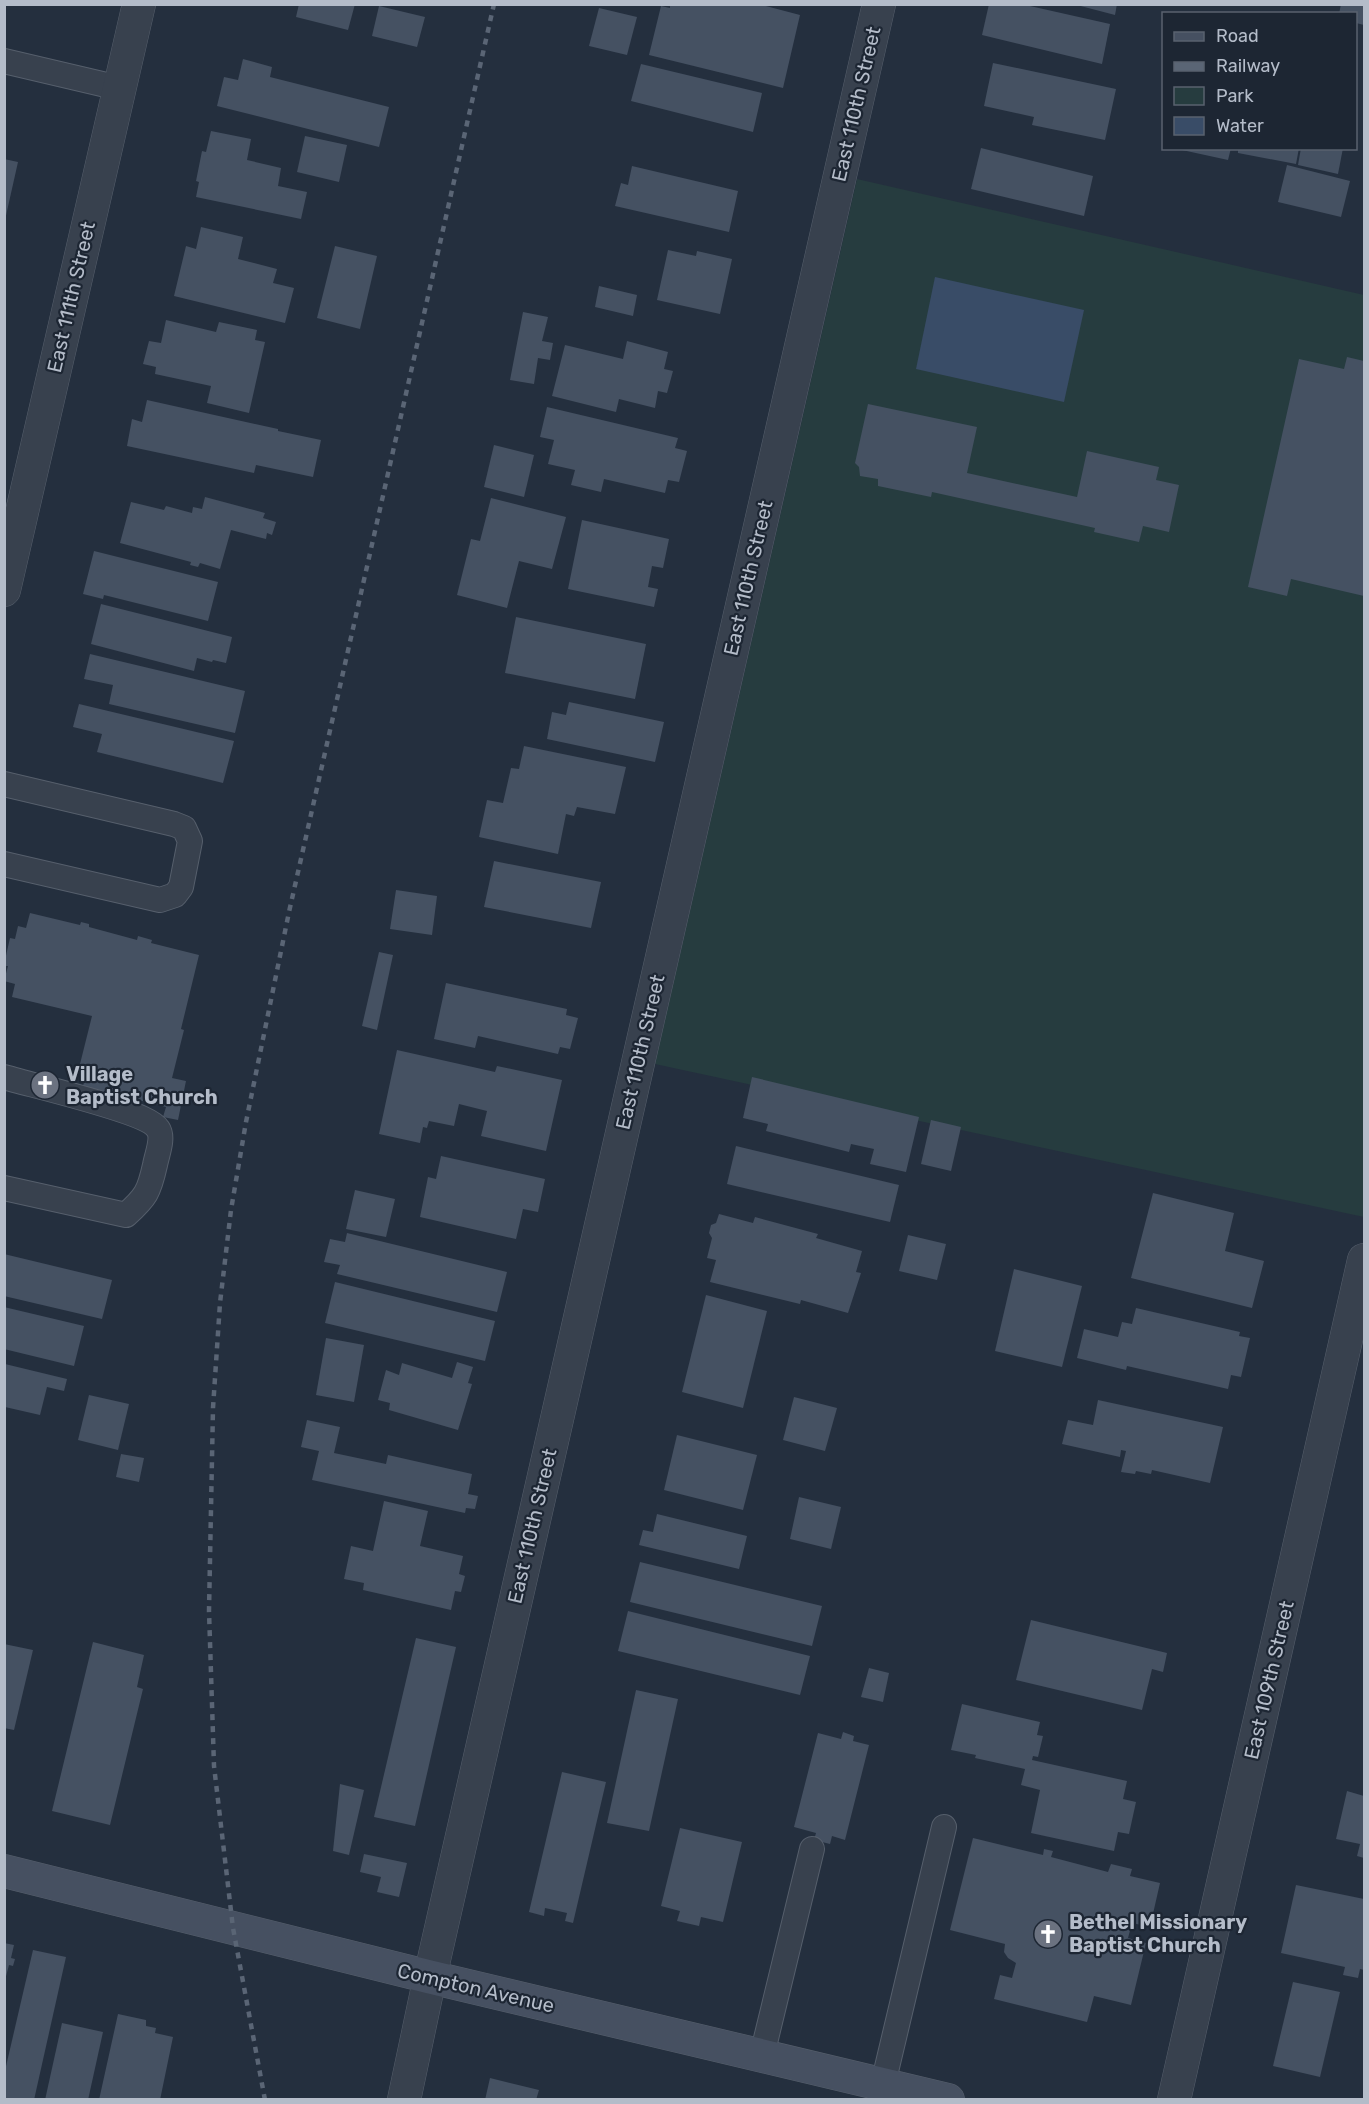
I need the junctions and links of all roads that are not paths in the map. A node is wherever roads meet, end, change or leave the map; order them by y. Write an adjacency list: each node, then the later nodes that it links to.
1 (139, 4): 4 (street, East 111th Street)
2 (879, 4): 15 (street, East 110th Street)
3 (4, 61): 4 (lane)
4 (119, 88): 5 (street, East 111th Street)
5 (17, 476): 6 (street, East 111th Street)
6 (4, 590)
7 (4, 784): 8 (lane)
8 (4, 864)
9 (4, 1077): 10 (lane)
10 (4, 1188)
11 (1365, 1260): 20 (street, East 109th Street)
12 (944, 1827): 17 (lane)
13 (812, 1849): 16 (lane)
14 (4, 1872): 15 (main road, Compton Avenue)
15 (430, 1977): 16 (main road, Compton Avenue); 18 (street, East 110th Street)
16 (762, 2055): 17 (main road, Compton Avenue)
17 (883, 2084): 19 (main road, Compton Avenue)
18 (404, 2100)
19 (948, 2100)
20 (1174, 2100)

